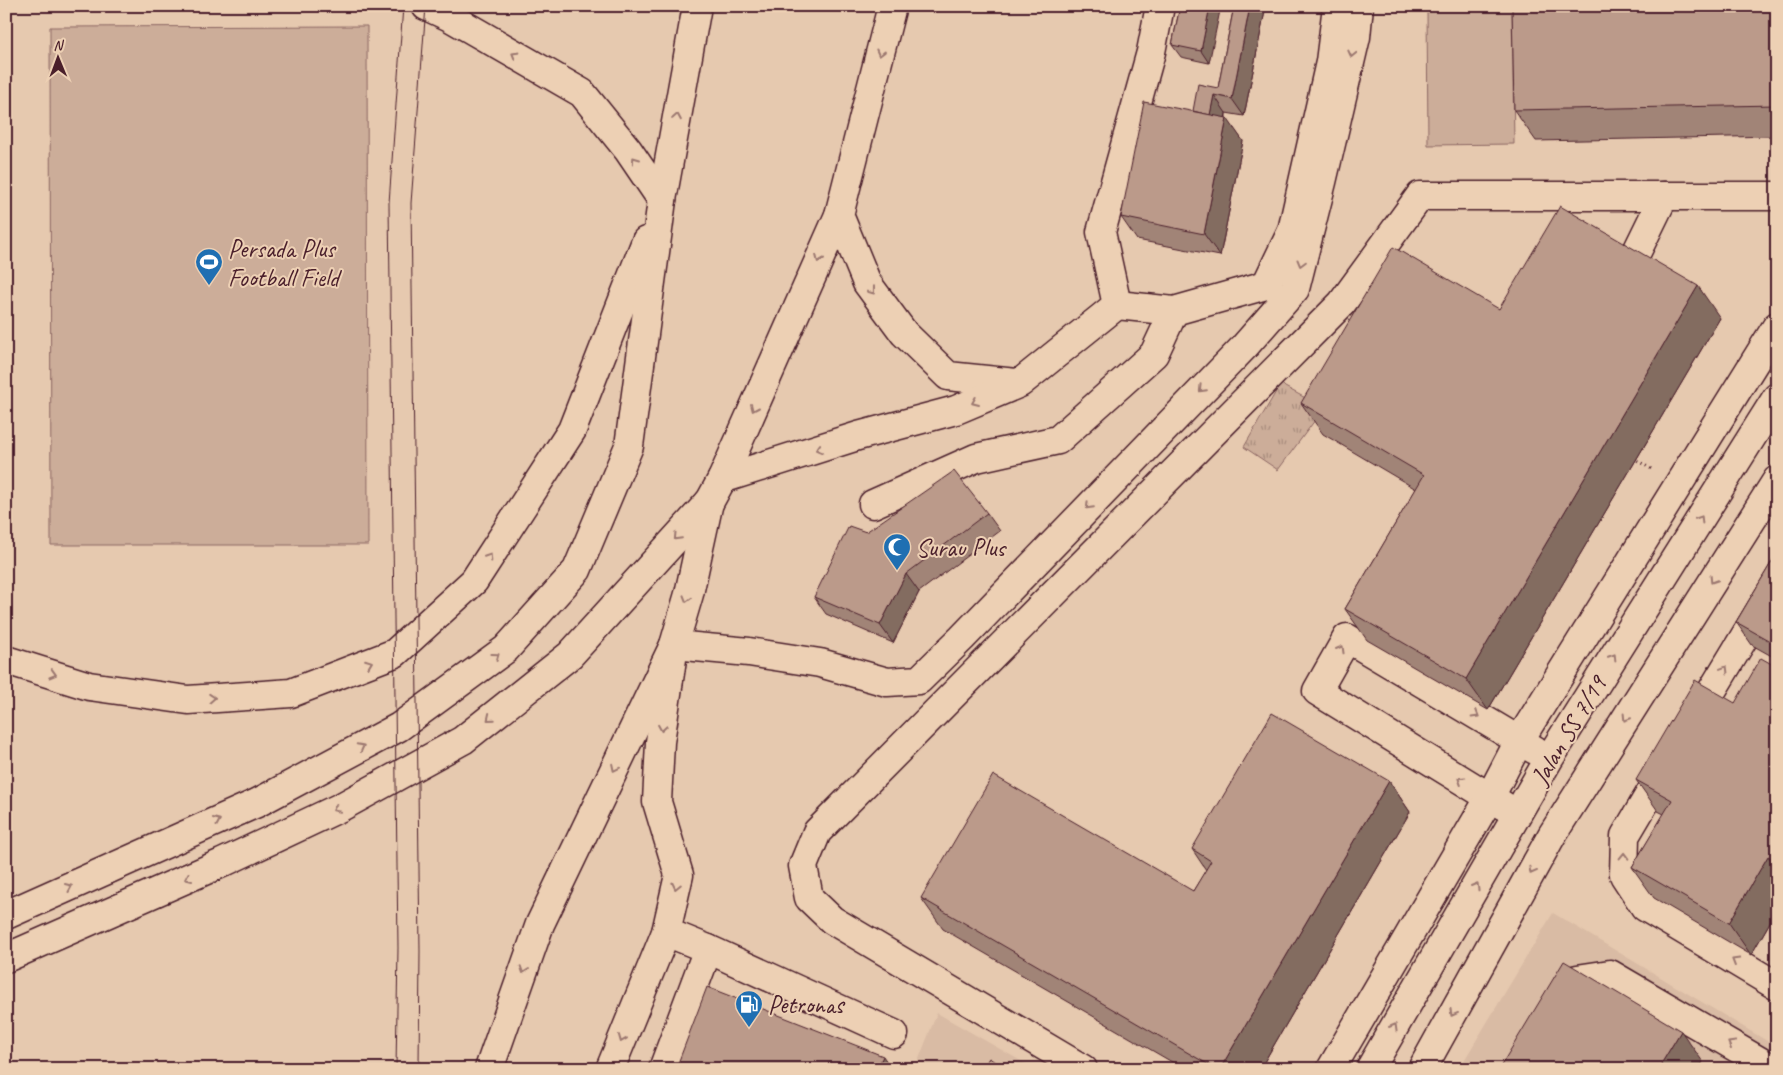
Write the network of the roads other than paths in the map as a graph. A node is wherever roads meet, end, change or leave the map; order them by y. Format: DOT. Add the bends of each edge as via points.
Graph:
graph roads {
  1 [pos="426,6"];
  2 [pos="697,6"];
  3 [pos="892,6"];
  4 [pos="1160,6"];
  5 [pos="1337,6"];
  6 [pos="1359,6"];
  7 [pos="1664,196"];
  8 [pos="1777,196"];
  9 [pos="662,200"];
  10 [pos="839,215"];
  11 [pos="1117,305"];
  12 [pos="1609,309"];
  13 [pos="1174,311"];
  14 [pos="1777,326"];
  15 [pos="1020,383"];
  16 [pos="1777,398"];
  17 [pos="1777,480"];
  18 [pos="716,490"];
  19 [pos="873,504"];
  20 [pos="1777,583"];
  21 [pos="674,645"];
  22 [pos="6,660"];
  23 [pos="1519,741"];
  24 [pos="1549,759"];
  25 [pos="1490,797"];
  26 [pos="1518,814"];
  27 [pos="1552,835"];
  28 [pos="15,911"];
  29 [pos="666,932"];
  30 [pos="708,950"];
  31 [pos="6,958"];
  32 [pos="1777,986"];
  33 [pos="1552,1020"];
  34 [pos="894,1034"];
  35 [pos="489,1069"];
  36 [pos="610,1069"];
  37 [pos="663,1069"];
  38 [pos="1083,1069"];
  39 [pos="1331,1069"];
  40 [pos="1370,1069"];
  41 [pos="1422,1069"];
  42 [pos="1773,1069"];
  9 -- 1 [label="main road, one-way" via="628,150 582,93"];
  9 -- 2 [label="main road, one-way"];
  3 -- 10 [label="main road, one-way"];
  4 -- 11 [label="main road" via="1101,232"];
  5 -- 13 [label="main road" via="1330,62 1292,232 1266,284"];
  6 -- 21 [label="main road, one-way" via="1356,36 1294,289 1244,347 919,680 887,682 820,663"];
  7 -- 8 [label="main road"];
  7 -- 12 [label="main road"];
  7 -- 38 [label="main road" via="1420,196 1350,309 817,832 803,866 809,898 832,920"];
  22 -- 9 [label="main road, one-way" via="90,686 188,700 292,693 394,653 474,581 572,430"];
  28 -- 9 [label="main road, one-way" via="257,802 399,727 506,649 526,628 577,570 629,446"];
  10 -- 15 [label="main road, one-way" via="867,283 904,333 948,376"];
  10 -- 18 [label="main road, one-way"];
  11 -- 13 [label="main road"];
  11 -- 15 [label="main road"];
  13 -- 19 [label="main road" via="1154,354 1058,440 976,458"];
  14 -- 23 [label="main road"];
  15 -- 18 [label="main road, one-way" via="956,410 858,436"];
  24 -- 16 [label="main road, Jalan SS 7/19, one-way"];
  17 -- 27 [label="main road, Jalan SS 7/19, one-way"];
  18 -- 21 [label="main road, one-way"];
  18 -- 31 [label="main road, one-way" via="570,655 463,740 341,807"];
  32 -- 20 [label="main road, one-way" via="1645,907 1624,875 1624,836"];
  21 -- 29 [label="main road, one-way" via="660,742 656,802 679,875"];
  21 -- 35 [label="main road, one-way" via="540,924"];
  23 -- 24 [label="main road"];
  23 -- 25 [label="main road"];
  25 -- 23 [label="main road, one-way" via="1317,691 1347,638"];
  24 -- 26 [label="main road, Jalan SS 7/19"];
  25 -- 26 [label="main road"];
  25 -- 39 [label="main road"];
  26 -- 27 [label="main road"];
  40 -- 26 [label="main road, Jalan SS 7/19, one-way"];
  27 -- 41 [label="main road, Jalan SS 7/19, one-way"];
  29 -- 30 [label="main road"];
  29 -- 36 [label="main road, one-way"];
  30 -- 34 [label="main road"];
  30 -- 37 [label="main road"];
  42 -- 33 [label="main road, one-way" via="1610,974 1577,979"];
}
